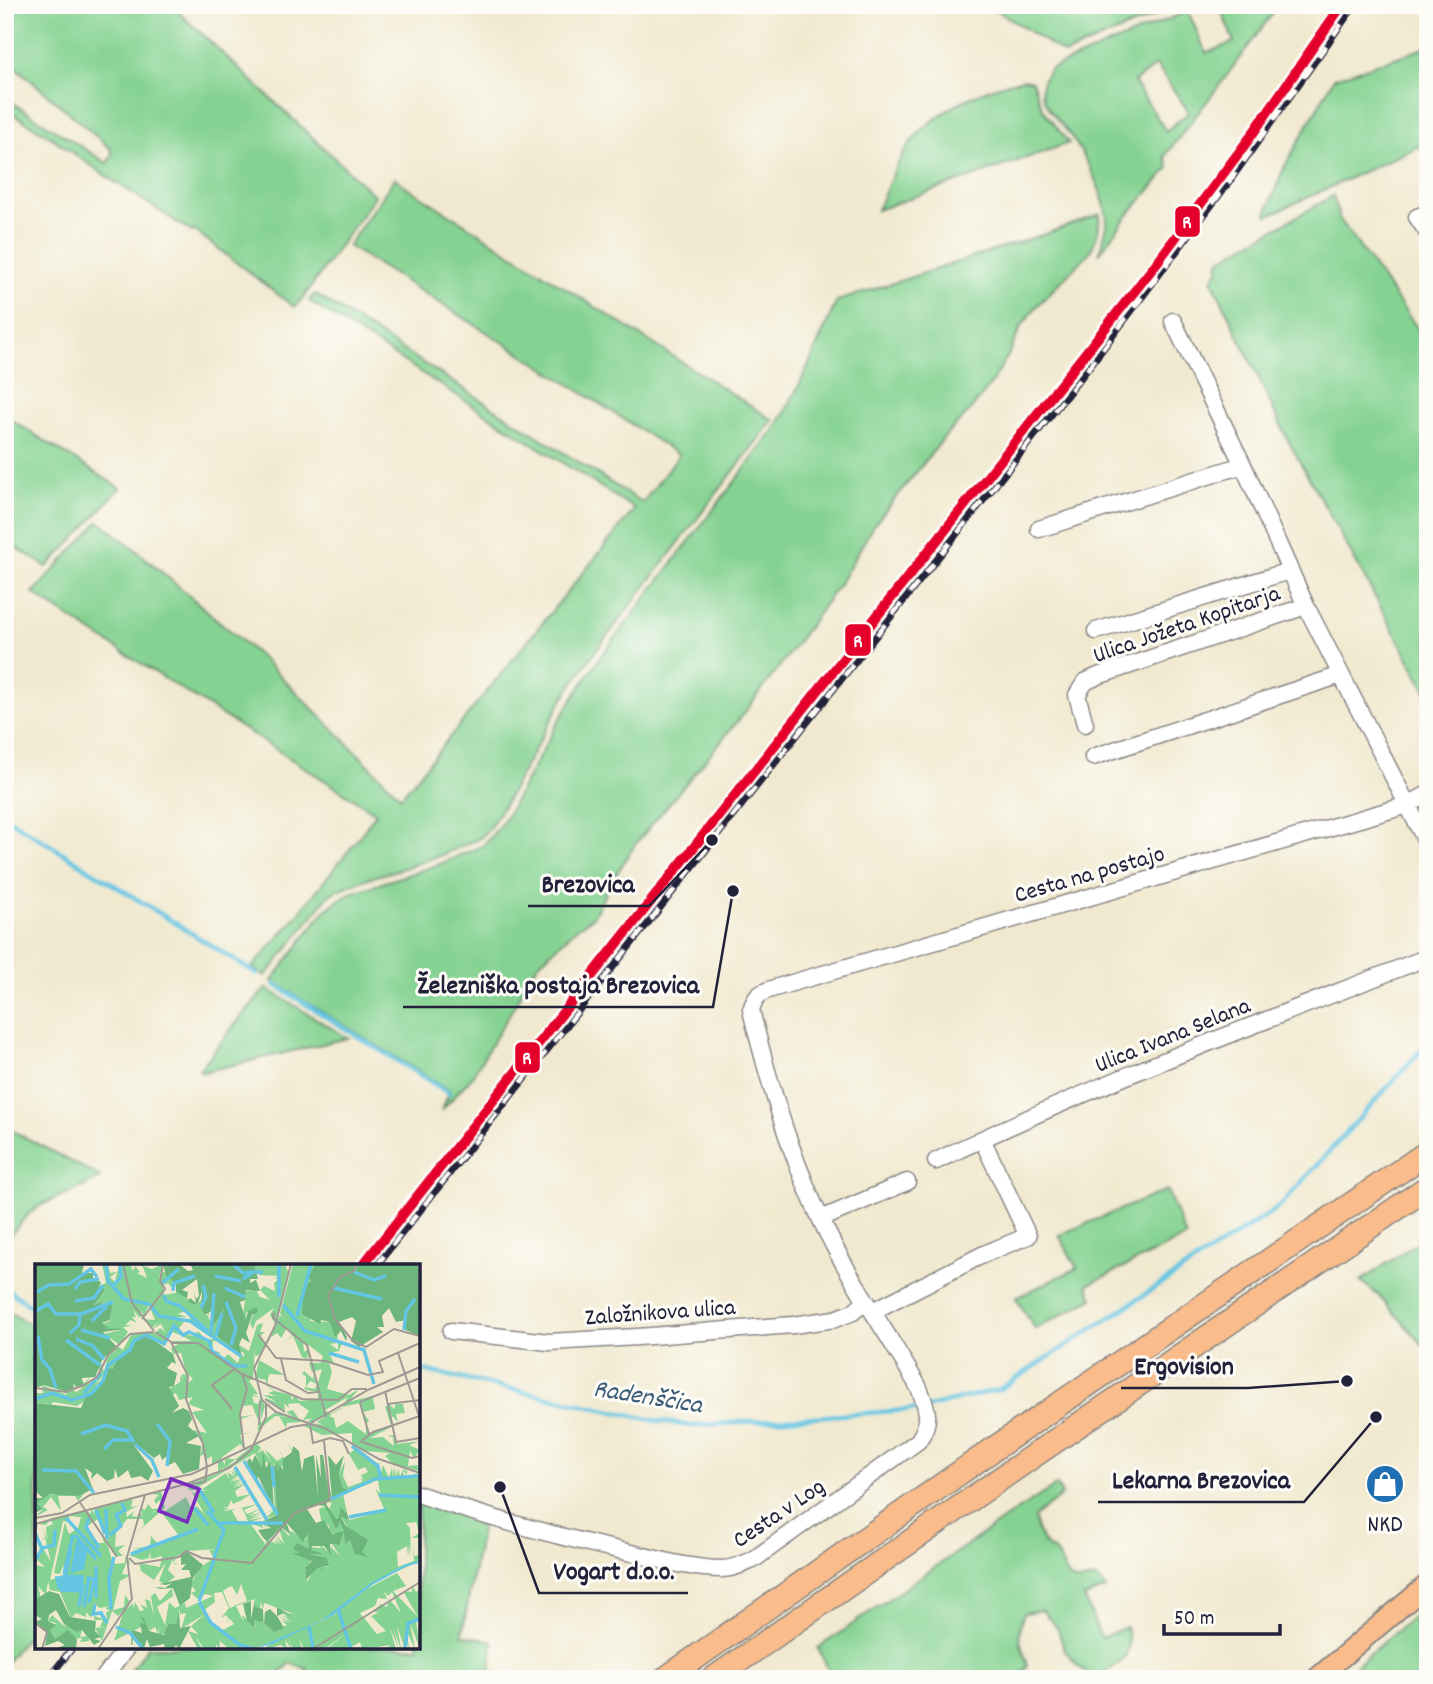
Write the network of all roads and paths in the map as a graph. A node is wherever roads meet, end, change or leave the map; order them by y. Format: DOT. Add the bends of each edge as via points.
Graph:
graph roads {
  1 [pos="1428,213"];
  2 [pos="1428,233"];
  3 [pos="1173,321"];
  4 [pos="1243,465"];
  5 [pos="1039,529"];
  6 [pos="1289,571"];
  7 [pos="1306,606"];
  8 [pos="1096,631"];
  9 [pos="1341,675"];
  10 [pos="1085,724"];
  11 [pos="1093,757"];
  12 [pos="1428,794"];
  13 [pos="1408,805"];
  14 [pos="1428,845"];
  15 [pos="1428,957"];
  16 [pos="982,1139"];
  17 [pos="1428,1152"];
  18 [pos="936,1161"];
  19 [pos="907,1182"];
  20 [pos="1428,1187"];
  21 [pos="821,1219"];
  22 [pos="870,1306"];
  23 [pos="451,1331"];
  24 [pos="420,1495"];
  25 [pos="1428,1584"];
  26 [pos="126,1649"];
  27 [pos="103,1679"];
  28 [pos="665,1679"];
  29 [pos="713,1679"];
  30 [pos="1316,1679"];
  1 -- 2 [label="street" via="1417,218"];
  3 -- 4 [label="street, Ulica Jožeta Kopitarja"];
  4 -- 5 [label="street"];
  4 -- 6 [label="street, Ulica Jožeta Kopitarja"];
  6 -- 7 [label="street, Ulica Jožeta Kopitarja"];
  6 -- 8 [label="street, Ulica Jožeta Kopitarja"];
  7 -- 9 [label="street, Ulica Jožeta Kopitarja"];
  7 -- 10 [label="street, Ulica Jožeta Kopitarja" via="1085,682 1077,695"];
  9 -- 11 [label="street"];
  9 -- 13 [label="street, Ulica Jožeta Kopitarja"];
  12 -- 13 [label="street, Cesta na postajo"];
  13 -- 14 [label="street"];
  13 -- 21 [label="street, Cesta na postajo" via="762,992 751,1010 768,1077"];
  15 -- 16 [label="street, Ulica Ivana Selana" via="1149,1066"];
  16 -- 18 [label="street, Ulica Ivana Selana"];
  16 -- 22 [label="street, Založnikova ulica" via="1028,1236"];
  17 -- 28 [label="highway"];
  19 -- 21 [label="street"];
  20 -- 29 [label="highway"];
  21 -- 22 [label="street"];
  22 -- 23 [label="street, Založnikova ulica" via="835,1320 639,1337 549,1342"];
  22 -- 24 [label="street, Cesta v Log" via="904,1360 926,1409 927,1425 918,1441 741,1566 724,1570 685,1565 576,1541"];
  25 -- 30 [label="main road"];
  26 -- 27 [label="street"];
}
